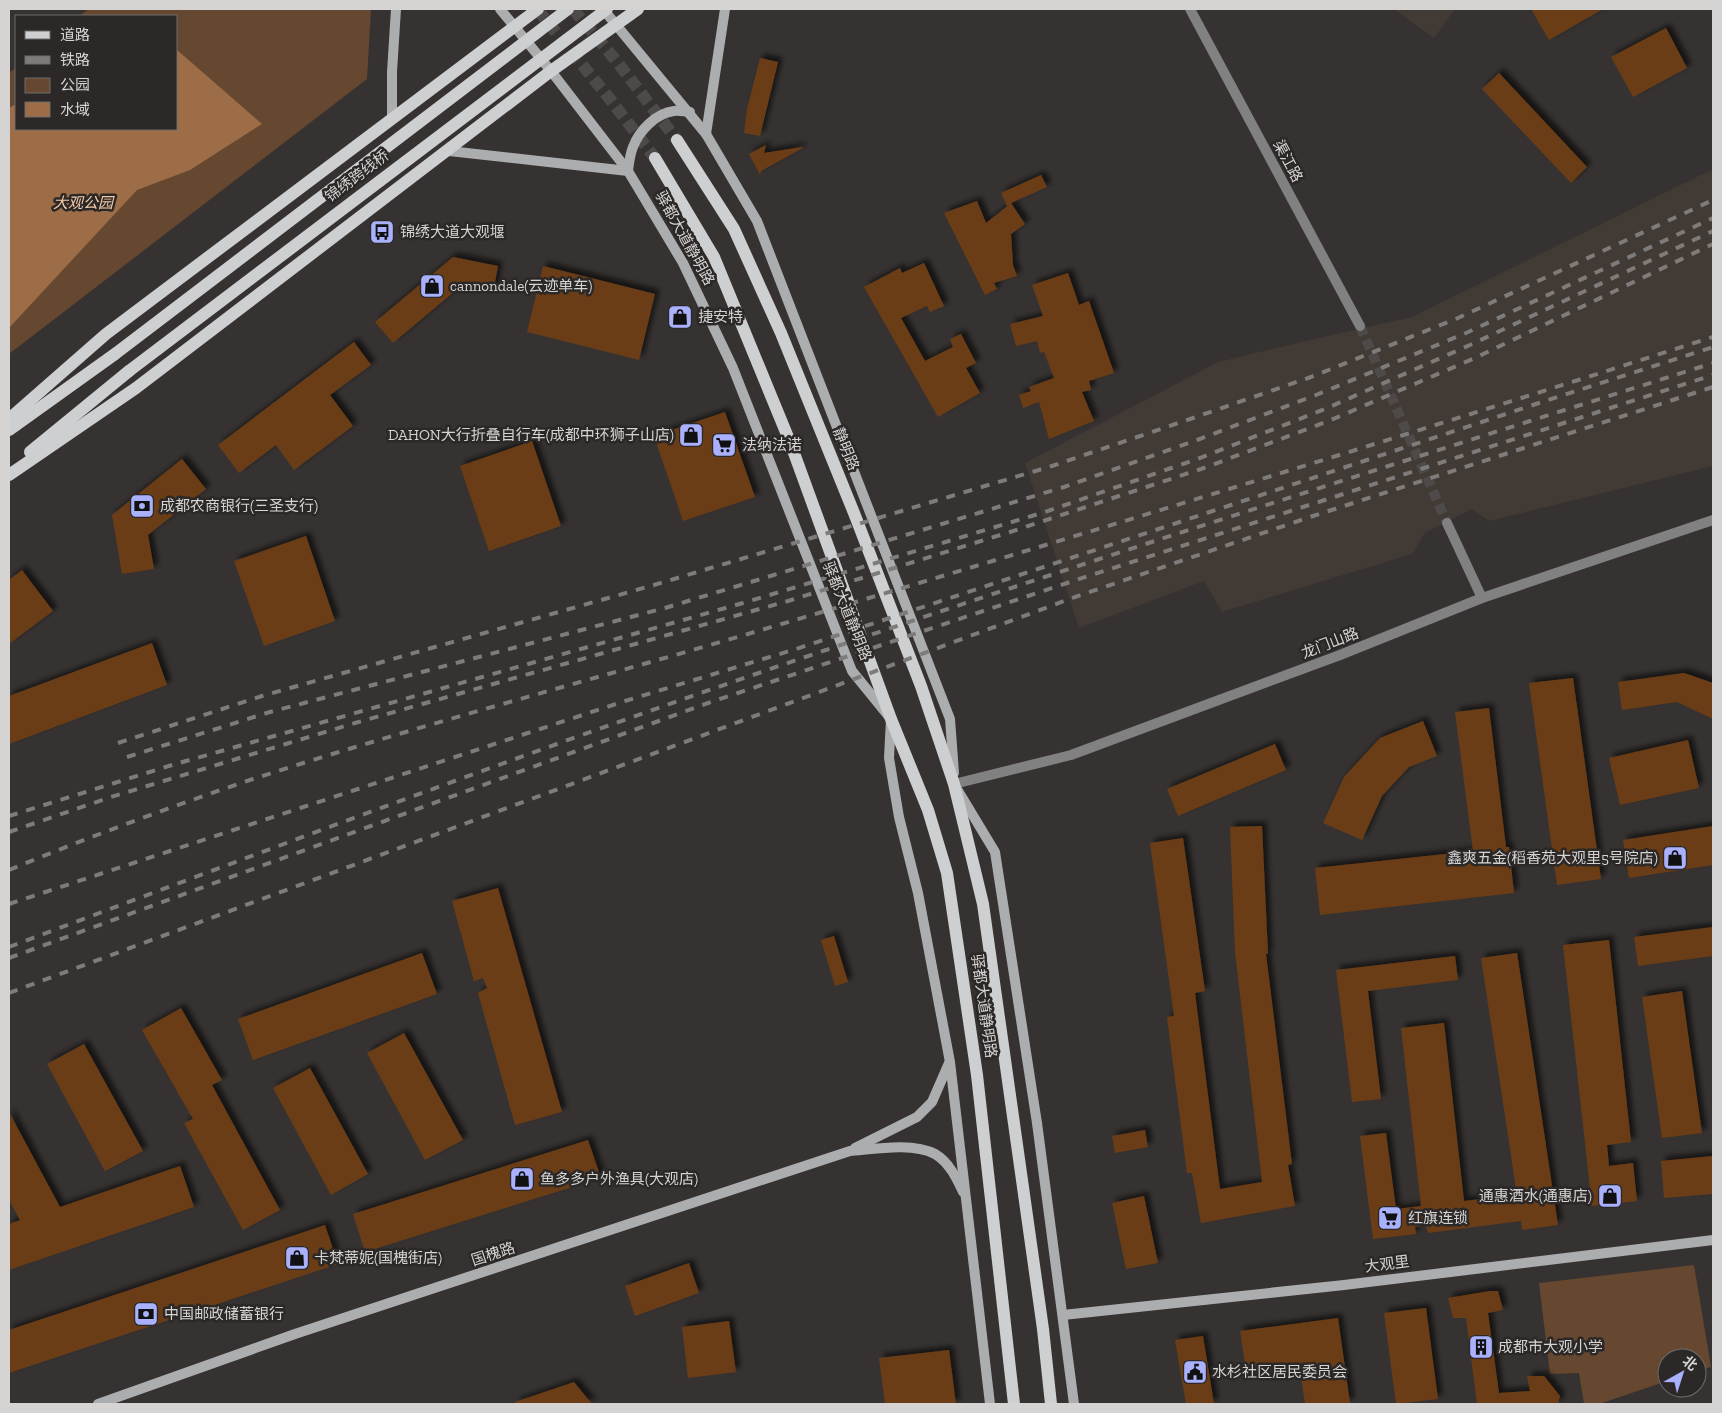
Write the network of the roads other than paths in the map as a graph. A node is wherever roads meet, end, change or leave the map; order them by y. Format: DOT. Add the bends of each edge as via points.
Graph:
graph roads {
  1 [pos="396,9"];
  2 [pos="500,9"];
  3 [pos="538,9"];
  4 [pos="568,9"];
  5 [pos="602,9"];
  6 [pos="606,9"];
  7 [pos="638,9"];
  8 [pos="725,9"];
  9 [pos="1190,9"];
  10 [pos="615,24"];
  11 [pos="515,26"];
  12 [pos="551,71"];
  13 [pos="690,112"];
  14 [pos="392,118"];
  15 [pos="706,134"];
  16 [pos="677,140"];
  17 [pos="449,151"];
  18 [pos="655,158"];
  19 [pos="628,171"];
  20 [pos="1360,326"];
  21 [pos="9,419"];
  22 [pos="9,430"];
  23 [pos="9,469"];
  24 [pos="9,475"];
  25 [pos="1713,520"];
  26 [pos="1447,523"];
  27 [pos="1482,598"];
  28 [pos="891,719"];
  29 [pos="954,784"];
  30 [pos="950,1062"];
  31 [pos="850,1151"];
  32 [pos="967,1199"];
  33 [pos="1713,1240"];
  34 [pos="1063,1315"];
  35 [pos="98,1404"];
  36 [pos="990,1404"];
  37 [pos="1014,1404"];
  38 [pos="1051,1404"];
  39 [pos="1074,1404"];
  1 -- 14 [label="street"];
  2 -- 11 [label="street, 驿都大道静明路"];
  3 -- 11 [label="main road"];
  4 -- 22 [label="main road, 锦绣跨线桥, bridge" via="115,354"];
  5 -- 10 [label="street, 驿都大道静明路"];
  6 -- 23 [label="main road, 锦绣跨线桥, bridge" via="129,371"];
  7 -- 10 [label="main road"];
  8 -- 15 [label="street"];
  9 -- 20 [label="street, 渠江路"];
  10 -- 12 [label="main road"];
  10 -- 13 [label="street, 驿都大道静明路"];
  11 -- 12 [label="street, 驿都大道静明路"];
  11 -- 14 [label="main road"];
  12 -- 17 [label="main road"];
  12 -- 19 [label="street, 驿都大道静明路"];
  13 -- 15 [label="street, 驿都大道静明路"];
  13 -- 19 [label="street" via="665,113 652,121 632,147"];
  14 -- 21 [label="main road" via="106,334"];
  15 -- 29 [label="street, 驿都大道静明路" via="757,221 928,660 950,719"];
  16 -- 29 [label="main road, 静明路" via="734,228 781,333 914,668"];
  17 -- 19 [label="street"];
  17 -- 24 [label="main road" via="136,388"];
  18 -- 28 [label="main road" via="714,257 790,442"];
  19 -- 28 [label="street, 驿都大道静明路" via="683,263 733,368 852,671"];
  25 -- 27 [label="street, 龙门山路"];
  26 -- 27 [label="street"];
  27 -- 29 [label="street, 龙门山路" via="1340,655 1071,755"];
  28 -- 30 [label="street" via="890,758 899,817 918,893"];
  28 -- 37 [label="main road, 驿都大道静明路" via="928,810 947,873 977,1075"];
  29 -- 34 [label="street" via="995,852"];
  29 -- 38 [label="main road, 驿都大道静明路" via="983,904"];
  30 -- 31 [label="street" via="932,1102 917,1117"];
  30 -- 32 [label="street"];
  31 -- 32 [label="street, 国槐路" via="901,1148 936,1155 954,1172"];
  31 -- 35 [label="street, 国槐路" via="295,1334"];
  32 -- 36 [label="street"];
  33 -- 34 [label="street, 大观里"];
  34 -- 39 [label="street"];
}
